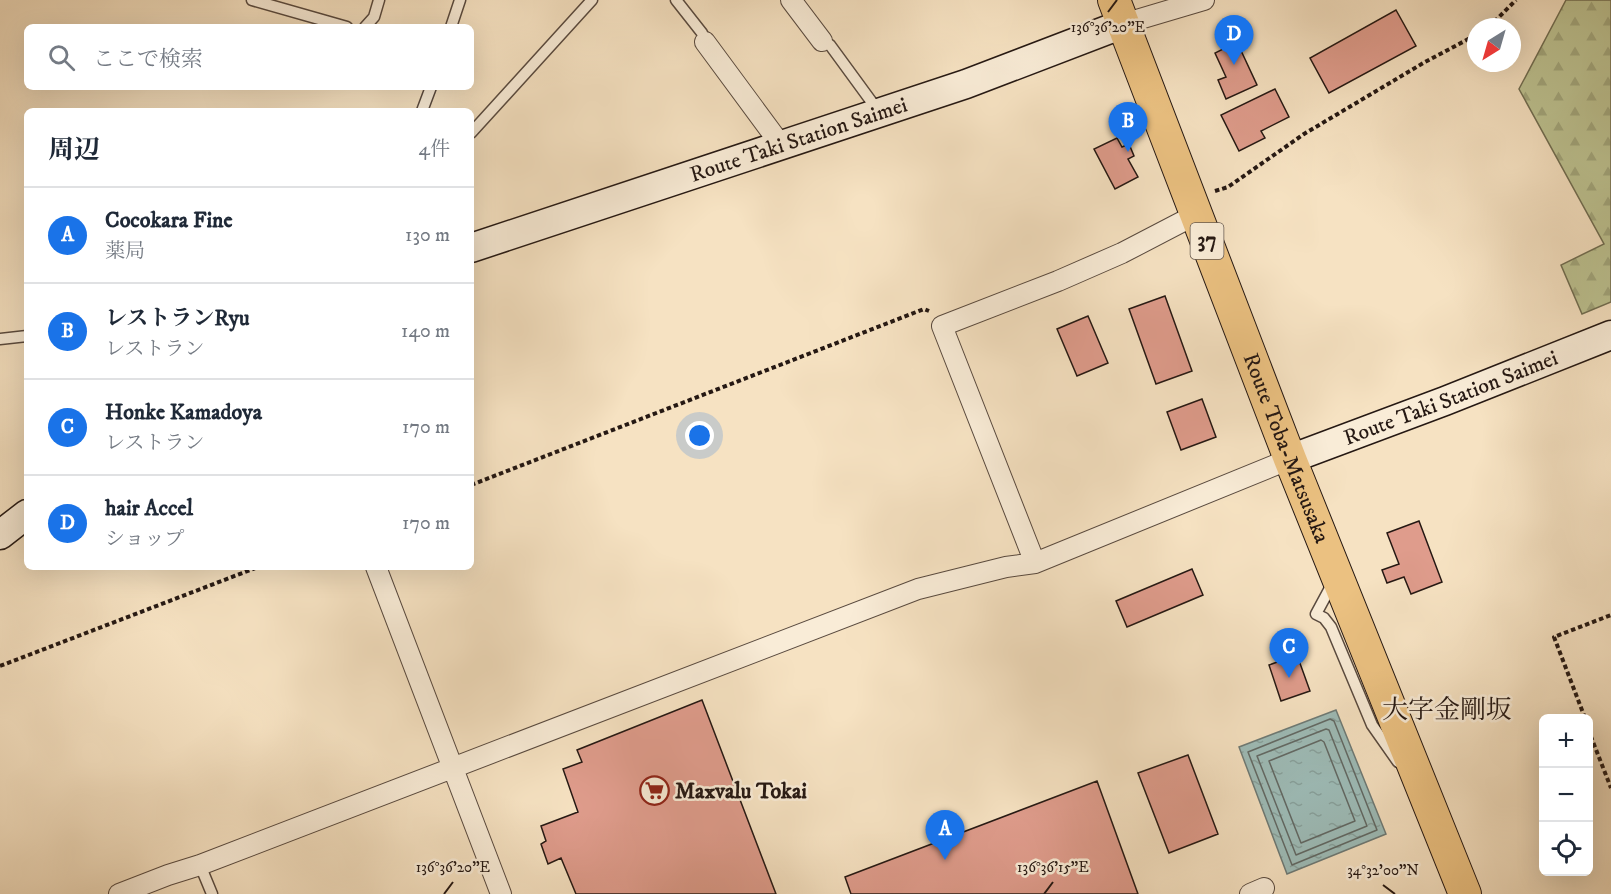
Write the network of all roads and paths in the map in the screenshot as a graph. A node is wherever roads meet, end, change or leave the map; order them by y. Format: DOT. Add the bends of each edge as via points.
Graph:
graph roads {
  1 [pos="252,0"];
  2 [pos="379,0"];
  3 [pos="460,0"];
  4 [pos="592,0"];
  5 [pos="676,0"];
  6 [pos="791,0"];
  7 [pos="1204,0"];
  8 [pos="1516,0"];
  9 [pos="1119,12"];
  10 [pos="1498,18"];
  11 [pos="336,24"];
  12 [pos="367,24"];
  13 [pos="453,24"];
  14 [pos="1467,40"];
  15 [pos="822,41"];
  16 [pos="705,42"];
  17 [pos="430,90"];
  18 [pos="423,108"];
  19 [pos="879,112"];
  20 [pos="474,130"];
  21 [pos="781,145"];
  22 [pos="1194,206"];
  23 [pos="474,247"];
  24 [pos="958,320"];
  25 [pos="1611,335"];
  26 [pos="24,336"];
  27 [pos="0,339"];
  28 [pos="1290,459"];
  29 [pos="474,484"];
  30 [pos="24,516"];
  31 [pos="0,535"];
  32 [pos="1035,563"];
  33 [pos="250,570"];
  34 [pos="377,570"];
  35 [pos="1611,615"];
  36 [pos="0,666"];
  37 [pos="1583,714"];
  38 [pos="1593,742"];
  39 [pos="453,767"];
  40 [pos="1611,788"];
  41 [pos="200,865"];
  42 [pos="119,894"];
  43 [pos="212,894"];
  44 [pos="501,894"];
  45 [pos="1250,894"];
  46 [pos="1259,894"];
  47 [pos="1465,894"];
  1 -- 11 [label="lane"];
  2 -- 12 [label="lane" via="374,17"];
  3 -- 13 [label="lane"];
  4 -- 20 [label="lane"];
  5 -- 16 [label="lane"];
  6 -- 15 [label="street"];
  7 -- 9 [label="street"];
  8 -- 10 [label="path"];
  9 -- 19 [label="main road, Route Taki Station Saimei" via="966,84"];
  9 -- 22 [label="main road, Route Toba-Matsusaka / 37"];
  14 -- 22 [label="path" via="1304,134"];
  15 -- 19 [label="lane" via="830,45"];
  16 -- 21 [label="street"];
  17 -- 18 [label="lane"];
  19 -- 21 [label="main road, Route Taki Station Saimei"];
  21 -- 23 [label="main road, Route Taki Station Saimei"];
  22 -- 24 [label="street" via="1122,254"];
  22 -- 28 [label="main road, Route Toba-Matsusaka / 37"];
  24 -- 29 [label="path" via="924,309"];
  24 -- 32 [label="street" via="942,326"];
  25 -- 28 [label="main road, Route Taki Station Saimei"];
  26 -- 27 [label="lane"];
  28 -- 32 [label="street"];
  28 -- 47 [label="main road, Route Toba-Matsusaka / 37"];
  30 -- 31 [label="main road"];
  32 -- 39 [label="street" via="918,589"];
  33 -- 36 [label="path"];
  34 -- 39 [label="street"];
  35 -- 37 [label="path" via="1554,637"];
  38 -- 40 [label="path"];
  39 -- 41 [label="street"];
  39 -- 44 [label="street"];
  41 -- 42 [label="street"];
  41 -- 43 [label="lane"];
  45 -- 46 [label="street" via="1264,888"];
}
